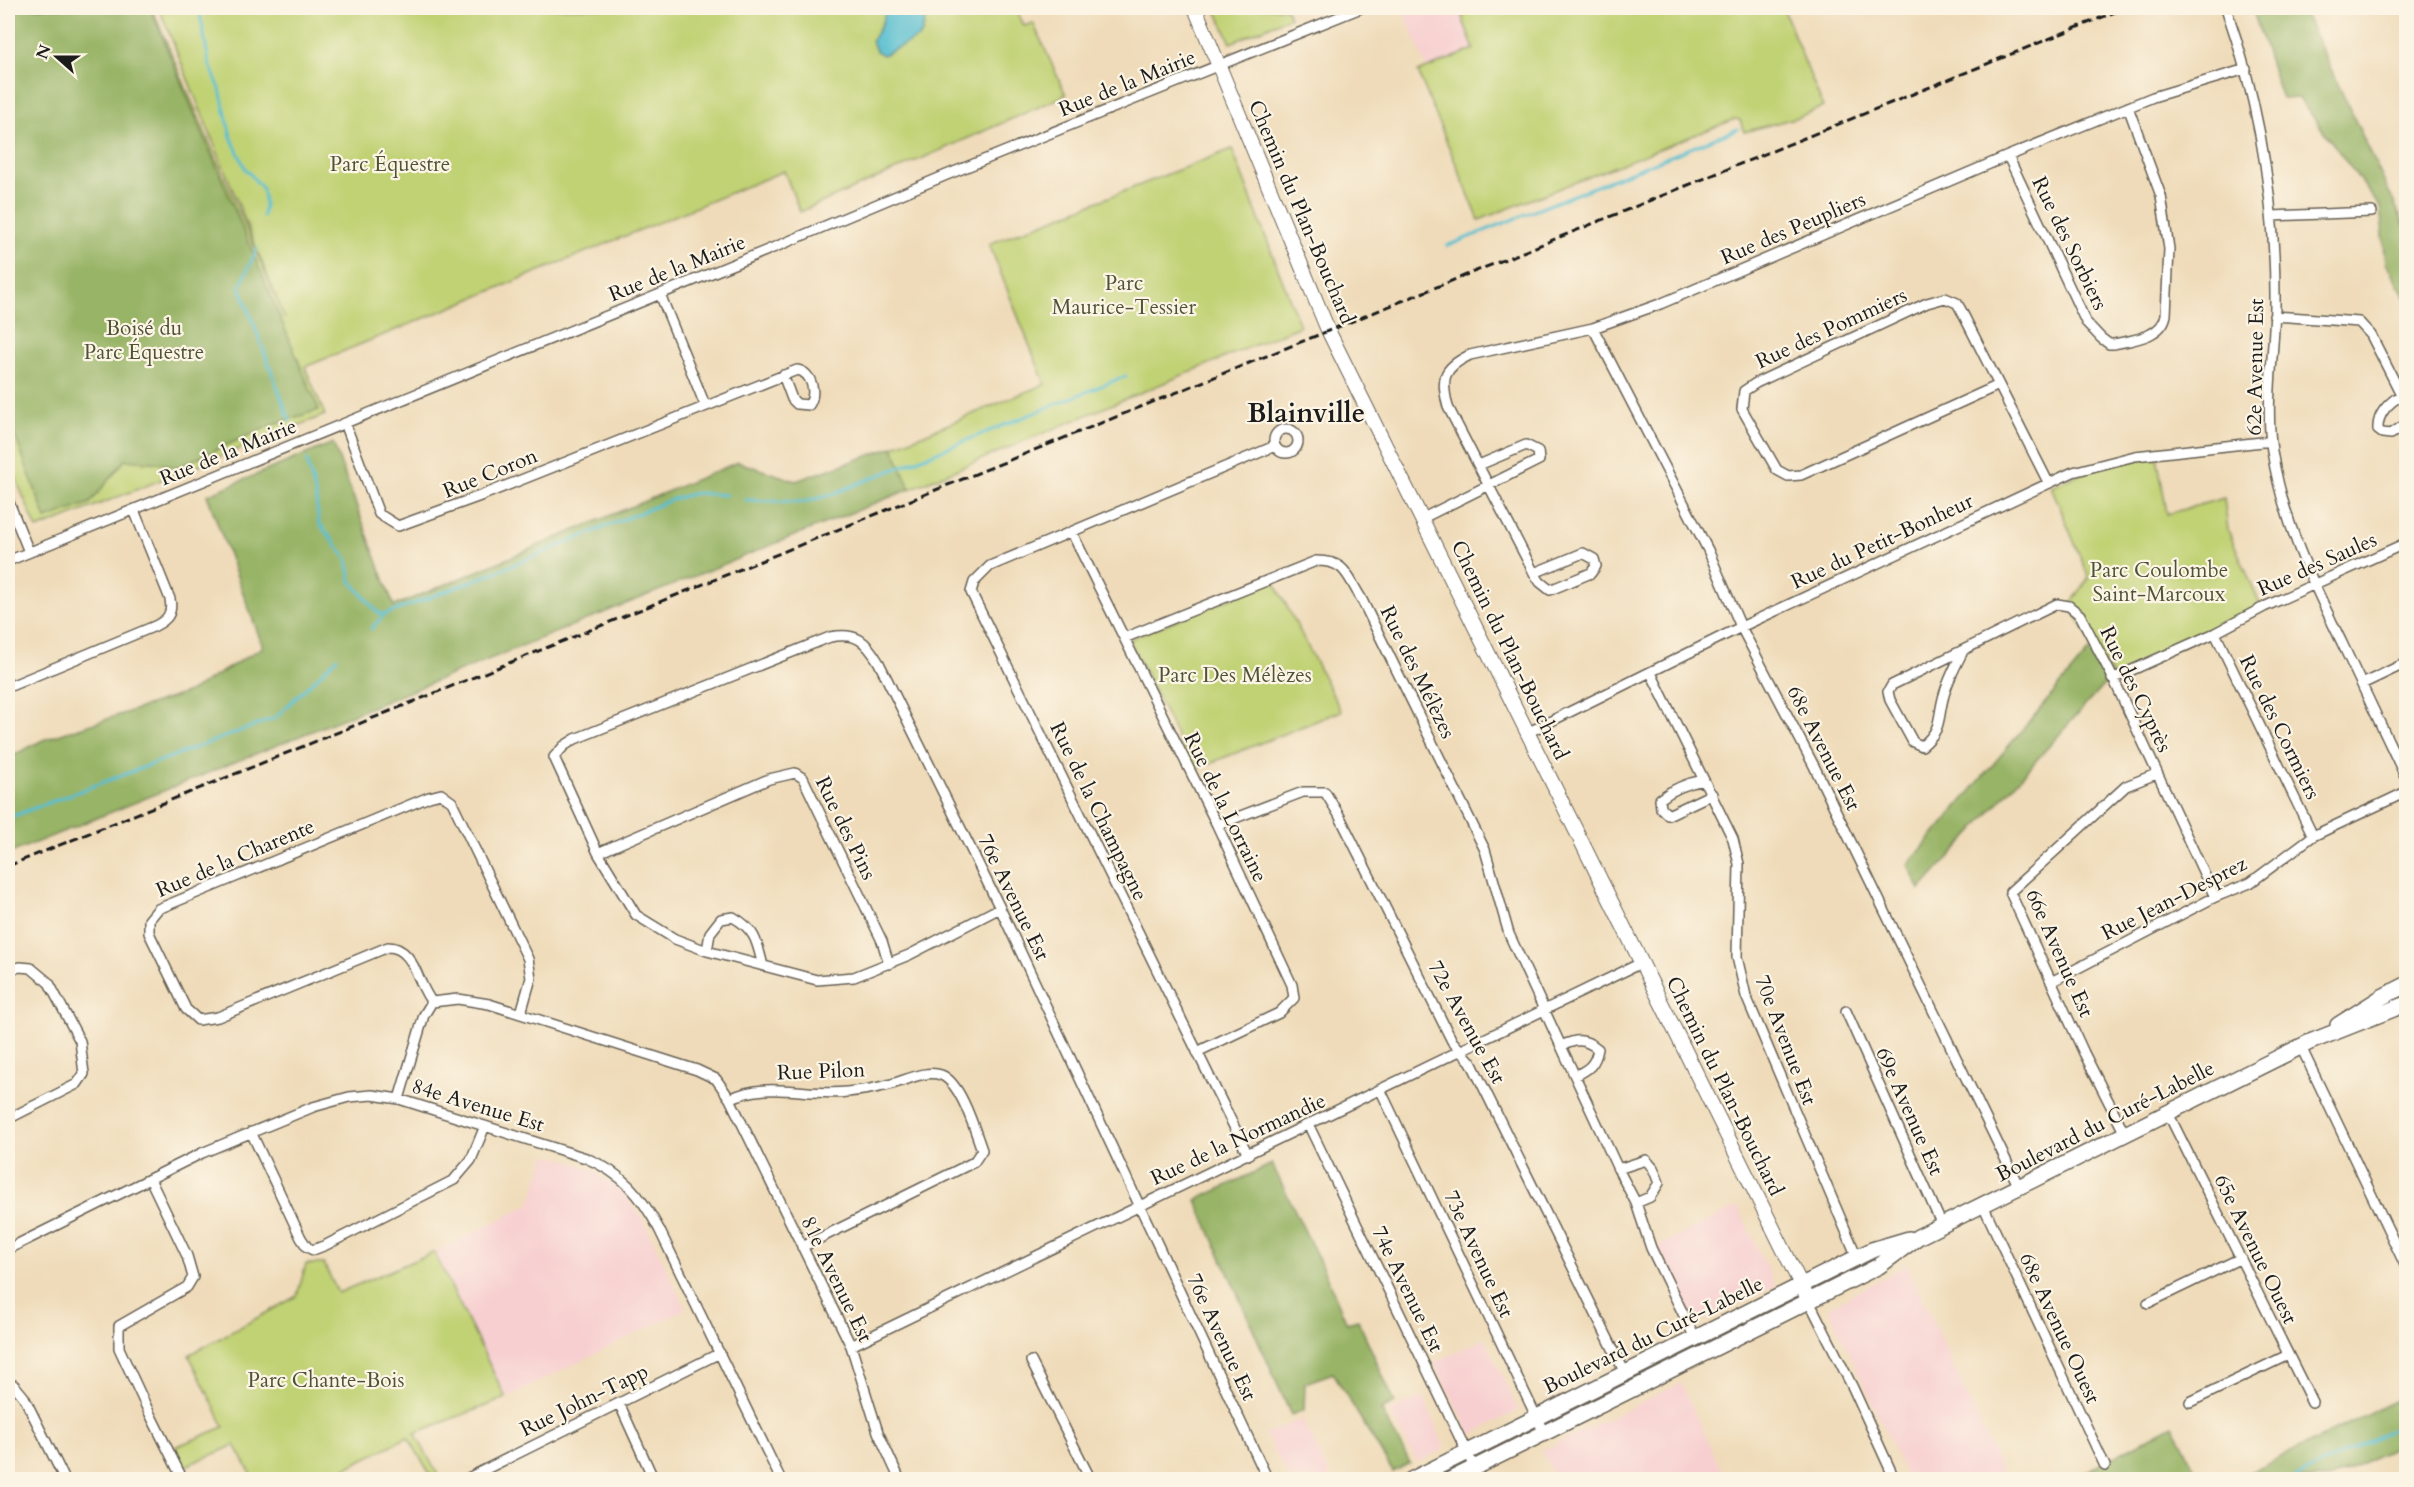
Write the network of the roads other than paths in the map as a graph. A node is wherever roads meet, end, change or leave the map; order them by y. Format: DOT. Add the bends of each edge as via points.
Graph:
graph roads {
  1 [pos="1194,8"];
  2 [pos="1361,8"];
  3 [pos="1859,8"];
  4 [pos="1866,8"];
  5 [pos="2226,8"];
  6 [pos="2406,8"];
  7 [pos="2406,15"];
  8 [pos="1218,66"];
  9 [pos="2246,69"];
  10 [pos="2128,107"];
  11 [pos="2008,156"];
  12 [pos="2372,212"];
  13 [pos="2272,216"];
  14 [pos="660,294"];
  15 [pos="2274,316"];
  16 [pos="1593,328"];
  17 [pos="783,375"];
  18 [pos="1999,385"];
  19 [pos="2404,399"];
  20 [pos="705,405"];
  21 [pos="345,423"];
  22 [pos="2406,424"];
  23 [pos="2271,441"];
  24 [pos="1275,446"];
  25 [pos="1479,465"];
  26 [pos="2048,482"];
  27 [pos="1488,484"];
  28 [pos="8,500"];
  29 [pos="134,510"];
  30 [pos="1421,519"];
  31 [pos="1072,533"];
  32 [pos="2406,543"];
  33 [pos="29,552"];
  34 [pos="8,561"];
  35 [pos="1534,573"];
  36 [pos="2314,586"];
  37 [pos="1741,627"];
  38 [pos="2215,633"];
  39 [pos="1124,638"];
  40 [pos="1963,651"];
  41 [pos="2406,663"];
  42 [pos="1651,673"];
  43 [pos="2112,679"];
  44 [pos="2362,684"];
  45 [pos="8,687"];
  46 [pos="1527,733"];
  47 [pos="2156,774"];
  48 [pos="2406,778"];
  49 [pos="1704,780"];
  50 [pos="2406,792"];
  51 [pos="1712,794"];
  52 [pos="1216,825"];
  53 [pos="2313,836"];
  54 [pos="598,853"];
  55 [pos="2215,897"];
  56 [pos="1000,908"];
  57 [pos="706,951"];
  58 [pos="1641,963"];
  59 [pos="889,964"];
  60 [pos="763,966"];
  61 [pos="8,970"];
  62 [pos="2051,982"];
  63 [pos="2406,985"];
  64 [pos="432,1002"];
  65 [pos="2406,1007"];
  66 [pos="1544,1010"];
  67 [pos="1846,1011"];
  68 [pos="521,1013"];
  69 [pos="2305,1045"];
  70 [pos="1561,1046"];
  71 [pos="1461,1051"];
  72 [pos="1197,1052"];
  73 [pos="1575,1076"];
  74 [pos="1382,1091"];
  75 [pos="399,1099"];
  76 [pos="730,1099"];
  77 [pos="2168,1113"];
  78 [pos="8,1119"];
  79 [pos="485,1125"];
  80 [pos="1309,1126"];
  81 [pos="251,1132"];
  82 [pos="2125,1134"];
  83 [pos="1248,1155"];
  84 [pos="1617,1169"];
  85 [pos="150,1179"];
  86 [pos="2019,1187"];
  87 [pos="1636,1203"];
  88 [pos="1140,1205"];
  89 [pos="1983,1205"];
  90 [pos="1942,1225"];
  91 [pos="1918,1237"];
  92 [pos="802,1247"];
  93 [pos="8,1249"];
  94 [pos="1857,1257"];
  95 [pos="2241,1258"];
  96 [pos="2406,1267"];
  97 [pos="1801,1285"];
  98 [pos="1809,1301"];
  99 [pos="2148,1303"];
  100 [pos="1695,1338"];
  101 [pos="851,1346"];
  102 [pos="720,1353"];
  103 [pos="2288,1355"];
  104 [pos="1031,1361"];
  105 [pos="1625,1373"];
  106 [pos="8,1385"];
  107 [pos="2190,1402"];
  108 [pos="2312,1402"];
  109 [pos="619,1403"];
  110 [pos="1536,1417"];
  111 [pos="1544,1432"];
  112 [pos="1467,1451"];
  113 [pos="2105,1466"];
  114 [pos="1474,1467"];
  115 [pos="65,1479"];
  116 [pos="183,1479"];
  117 [pos="464,1479"];
  118 [pos="654,1479"];
  119 [pos="782,1479"];
  120 [pos="900,1479"];
  121 [pos="1091,1479"];
  122 [pos="1268,1479"];
  123 [pos="1411,1479"];
  124 [pos="1450,1479"];
  125 [pos="1895,1479"];
  1 -- 8 [label="street, Chemin du Plan-Bouchard"];
  2 -- 8 [label="street, Rue de la Mairie"];
  3 -- 4 [label="street"];
  5 -- 9 [label="street, 62e Avenue Est"];
  6 -- 7 [label="street"];
  8 -- 14 [label="street, Rue de la Mairie"];
  8 -- 30 [label="street, Chemin du Plan-Bouchard" via="1316,304"];
  9 -- 10 [label="street, Rue des Peupliers"];
  9 -- 13 [label="street, 62e Avenue Est" via="2261,132"];
  10 -- 11 [label="street, Rue des Peupliers"];
  10 -- 11 [label="street, Rue des Sorbiers" via="2161,196 2169,249 2166,315 2157,332 2109,344 2086,322"];
  11 -- 16 [label="street, Rue des Peupliers" via="1660,304"];
  12 -- 13 [label="street"];
  13 -- 15 [label="street, 62e Avenue Est"];
  14 -- 20 [label="street"];
  14 -- 21 [label="street, Rue de la Mairie"];
  15 -- 19 [label="street" via="2359,322 2371,335"];
  15 -- 23 [label="street, 62e Avenue Est"];
  16 -- 25 [label="street, Rue des Peupliers" via="1470,355 1446,373 1442,385 1448,407"];
  16 -- 37 [label="street, 68e Avenue Est" via="1708,550"];
  17 -- 20 [label="street, Rue Coron"];
  18 -- 18 [label="street, Rue des Pommiers" via="1802,475 1788,476 1777,470 1742,409 1744,391 1756,383 1945,298 1957,303"];
  18 -- 26 [label="street, Rue des Pommiers"];
  19 -- 22 [label="street" via="2390,403 2377,422 2378,430 2391,434"];
  20 -- 21 [label="street, Rue Coron" via="398,526 379,514"];
  21 -- 29 [label="street, Rue de la Mairie"];
  23 -- 26 [label="street, Rue du Petit-Bonheur" via="2135,456"];
  23 -- 36 [label="street, 62e Avenue Est" via="2288,524"];
  24 -- 31 [label="street"];
  25 -- 27 [label="street, Rue des Peupliers"];
  25 -- 27 [label="street" via="1526,445 1538,452 1539,460"];
  26 -- 37 [label="street, Rue du Petit-Bonheur"];
  27 -- 30 [label="street"];
  27 -- 35 [label="street, Rue des Peupliers"];
  28 -- 33 [label="street"];
  29 -- 33 [label="street, Rue de la Mairie"];
  29 -- 45 [label="street" via="170,599 168,618"];
  30 -- 46 [label="street, Chemin du Plan-Bouchard"];
  31 -- 39 [label="street, Rue de la Lorraine"];
  31 -- 72 [label="street, Rue de la Champagne" via="990,566 974,582 971,592"];
  32 -- 36 [label="street, Rue des Saules"];
  33 -- 34 [label="street, Rue de la Mairie"];
  35 -- 35 [label="street, Rue des Peupliers" via="1550,590 1591,573 1596,566 1594,559 1583,553"];
  36 -- 38 [label="street, Rue des Saules"];
  36 -- 44 [label="street, 62e Avenue Est"];
  37 -- 42 [label="street, Rue du Petit-Bonheur"];
  37 -- 86 [label="street, 68e Avenue Est" via="1814,766"];
  38 -- 43 [label="street, Rue des Saules"];
  38 -- 53 [label="street, Rue des Cormiers"];
  39 -- 52 [label="street, Rue de la Lorraine"];
  39 -- 66 [label="street, Rue des Mélèzes" via="1316,561 1333,561 1344,570 1485,850 1509,934"];
  40 -- 40 [label="street, Rue des Cyprès" via="1947,686 1934,736 1922,746 1913,742 1888,692 1892,686"];
  40 -- 43 [label="street, Rue des Cyprès" via="2057,604 2069,606 2080,615"];
  41 -- 44 [label="street"];
  42 -- 46 [label="street, Rue du Petit-Bonheur"];
  42 -- 49 [label="street, 70e Avenue Est"];
  43 -- 47 [label="street, Rue des Cyprès"];
  44 -- 48 [label="street, 62e Avenue Est"];
  46 -- 58 [label="street, Chemin du Plan-Bouchard"];
  47 -- 55 [label="street, Rue des Cyprès"];
  47 -- 62 [label="street, 66e Avenue Est" via="2126,786 2010,892"];
  49 -- 51 [label="street, 70e Avenue Est"];
  49 -- 51 [label="street" via="1685,783 1667,793 1660,798 1661,808 1668,814"];
  50 -- 53 [label="street, Rue Jean-Desprez"];
  51 -- 94 [label="street, 70e Avenue Est" via="1733,839 1739,864 1737,957 1746,996"];
  52 -- 71 [label="street, 72e Avenue Est" via="1304,792 1325,792 1452,1041"];
  52 -- 72 [label="street, Rue de la Lorraine" via="1292,985 1294,998 1280,1013"];
  53 -- 55 [label="street, Rue Jean-Desprez" via="2250,883"];
  54 -- 56 [label="street, 76e Avenue Est" via="554,757 564,746 830,636 844,634 868,644 879,663"];
  54 -- 57 [label="street" via="636,915 675,939"];
  54 -- 59 [label="street, Rue des Pins" via="769,779 795,773 803,778 823,818 882,941"];
  55 -- 62 [label="street, Rue Jean-Desprez"];
  56 -- 59 [label="street"];
  56 -- 88 [label="street, 76e Avenue Est"];
  57 -- 60 [label="street"];
  57 -- 60 [label="street" via="710,933 721,919 733,917 747,925 755,938"];
  58 -- 66 [label="street, Rue de la Normandie"];
  58 -- 97 [label="street, Chemin du Plan-Bouchard"];
  59 -- 60 [label="street" via="854,977 818,980"];
  61 -- 78 [label="street" via="31,968 49,983 80,1041 84,1074 77,1084"];
  62 -- 82 [label="street, 66e Avenue Est"];
  63 -- 69 [label="main road, Boulevard du Curé-Labelle"];
  64 -- 68 [label="street" via="470,1000"];
  64 -- 68 [label="street, Rue de la Charente" via="406,954 388,947 218,1017 198,1020 186,1010 147,924 158,909 441,794 454,807 528,958 531,978"];
  64 -- 75 [label="street" via="425,1011"];
  65 -- 69 [label="main road, Boulevard du Curé-Labelle"];
  66 -- 70 [label="street, Rue des Mélèzes"];
  66 -- 71 [label="street, Rue de la Normandie"];
  67 -- 90 [label="street, 69e Avenue Est"];
  68 -- 76 [label="street" via="697,1070 716,1079"];
  69 -- 77 [label="main road, Boulevard du Curé-Labelle"];
  69 -- 96 [label="street"];
  70 -- 73 [label="street, Rue des Mélèzes"];
  70 -- 73 [label="street" via="1577,1039 1598,1048 1590,1069"];
  71 -- 74 [label="street, Rue de la Normandie"];
  71 -- 105 [label="street, 72e Avenue Est" via="1471,1062"];
  72 -- 83 [label="street, Rue de la Champagne"];
  73 -- 84 [label="street, Rue des Mélèzes"];
  74 -- 80 [label="street, Rue de la Normandie"];
  74 -- 110 [label="street, 73e Avenue Est"];
  75 -- 79 [label="street, 84e Avenue Est"];
  75 -- 81 [label="street, 84e Avenue Est" via="364,1095 333,1100"];
  76 -- 92 [label="street, 81e Avenue Est"];
  76 -- 92 [label="street, Rue Pilon" via="751,1091 845,1093 930,1073 952,1082 968,1113 982,1150 974,1162"];
  77 -- 82 [label="main road, Boulevard du Curé-Labelle"];
  77 -- 95 [label="street, 65e Avenue Ouest"];
  79 -- 81 [label="street" via="471,1160 454,1180 313,1250 304,1244"];
  79 -- 102 [label="street, 84e Avenue Est" via="588,1159 631,1185 649,1209"];
  80 -- 83 [label="street, Rue de la Normandie"];
  80 -- 112 [label="street, 74e Avenue Est"];
  81 -- 85 [label="street, 84e Avenue Est"];
  82 -- 86 [label="main road, Boulevard du Curé-Labelle"];
  83 -- 88 [label="street, Rue de la Normandie"];
  84 -- 87 [label="street, Rue des Mélèzes"];
  84 -- 87 [label="street" via="1646,1160 1653,1168 1659,1183 1650,1197"];
  85 -- 93 [label="street, 84e Avenue Est"];
  85 -- 116 [label="street" via="193,1277 187,1287 119,1326 119,1348"];
  86 -- 89 [label="main road, Boulevard du Curé-Labelle"];
  87 -- 100 [label="street, Rue des Mélèzes" via="1651,1248"];
  88 -- 101 [label="street, Rue de la Normandie"];
  88 -- 122 [label="street, 76e Avenue Est"];
  89 -- 90 [label="main road, Boulevard du Curé-Labelle"];
  89 -- 113 [label="street, 68e Avenue Ouest"];
  90 -- 91 [label="main road, Boulevard du Curé-Labelle"];
  91 -- 94 [label="main road, Boulevard du Curé-Labelle"];
  91 -- 98 [label="main road, Boulevard du Curé-Labelle" via="1880,1266"];
  92 -- 101 [label="street, 81e Avenue Est"];
  94 -- 97 [label="main road, Boulevard du Curé-Labelle"];
  95 -- 99 [label="street"];
  95 -- 103 [label="street, 65e Avenue Ouest"];
  97 -- 98 [label="street, Chemin du Plan-Bouchard"];
  97 -- 100 [label="main road, Boulevard du Curé-Labelle"];
  98 -- 111 [label="main road, Boulevard du Curé-Labelle"];
  98 -- 125 [label="street"];
  100 -- 105 [label="main road, Boulevard du Curé-Labelle"];
  101 -- 120 [label="street, 81e Avenue Est" via="878,1432"];
  102 -- 109 [label="street, Rue John-Tapp"];
  102 -- 119 [label="street, 84e Avenue Est"];
  103 -- 107 [label="street"];
  103 -- 108 [label="street, 65e Avenue Ouest"];
  104 -- 121 [label="street"];
  105 -- 110 [label="main road, Boulevard du Curé-Labelle"];
  106 -- 115 [label="street" via="14,1385 24,1397"];
  109 -- 117 [label="street, Rue John-Tapp"];
  109 -- 118 [label="street"];
  110 -- 111 [label="street, 73e Avenue Est"];
  110 -- 112 [label="main road, Boulevard du Curé-Labelle"];
  111 -- 114 [label="main road, Boulevard du Curé-Labelle"];
  112 -- 114 [label="street, 74e Avenue Est"];
  112 -- 123 [label="main road, Boulevard du Curé-Labelle"];
  114 -- 124 [label="main road, Boulevard du Curé-Labelle"];
}
